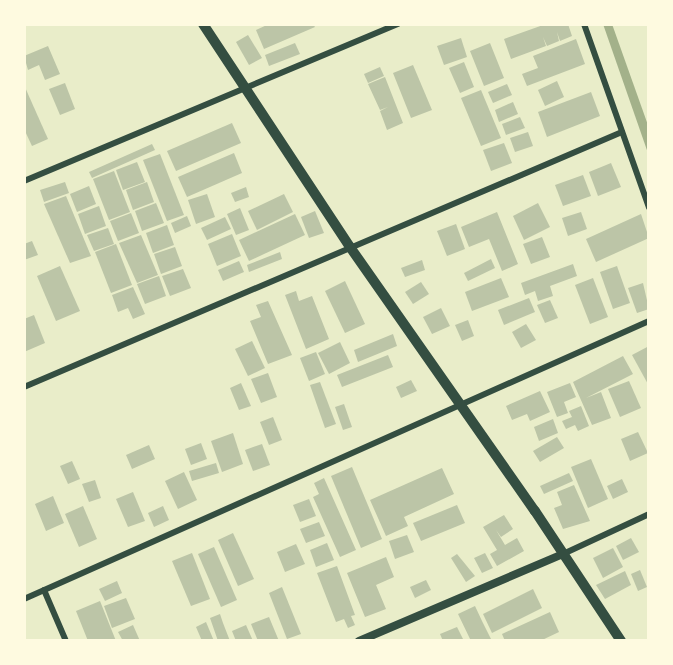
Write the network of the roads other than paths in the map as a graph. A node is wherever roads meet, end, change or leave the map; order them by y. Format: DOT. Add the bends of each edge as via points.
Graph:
graph roads {
  1 [pos="203,24"];
  2 [pos="398,24"];
  3 [pos="584,24"];
  4 [pos="247,87"];
  5 [pos="622,132"];
  6 [pos="24,181"];
  7 [pos="649,208"];
  8 [pos="350,247"];
  9 [pos="649,321"];
  10 [pos="24,387"];
  11 [pos="462,407"];
  12 [pos="649,514"];
  13 [pos="563,554"];
  14 [pos="44,590"];
  15 [pos="24,599"];
  16 [pos="66,641"];
  17 [pos="359,641"];
  18 [pos="621,641"];
  1 -- 4 [label="main road"];
  2 -- 4 [label="street"];
  3 -- 5 [label="street"];
  4 -- 6 [label="street"];
  4 -- 8 [label="main road"];
  5 -- 7 [label="street"];
  5 -- 8 [label="street"];
  8 -- 10 [label="street"];
  8 -- 11 [label="main road"];
  9 -- 11 [label="street"];
  11 -- 13 [label="main road"];
  11 -- 14 [label="street"];
  12 -- 13 [label="street"];
  13 -- 17 [label="street"];
  13 -- 18 [label="main road"];
  14 -- 15 [label="street"];
  14 -- 16 [label="street"];
}
